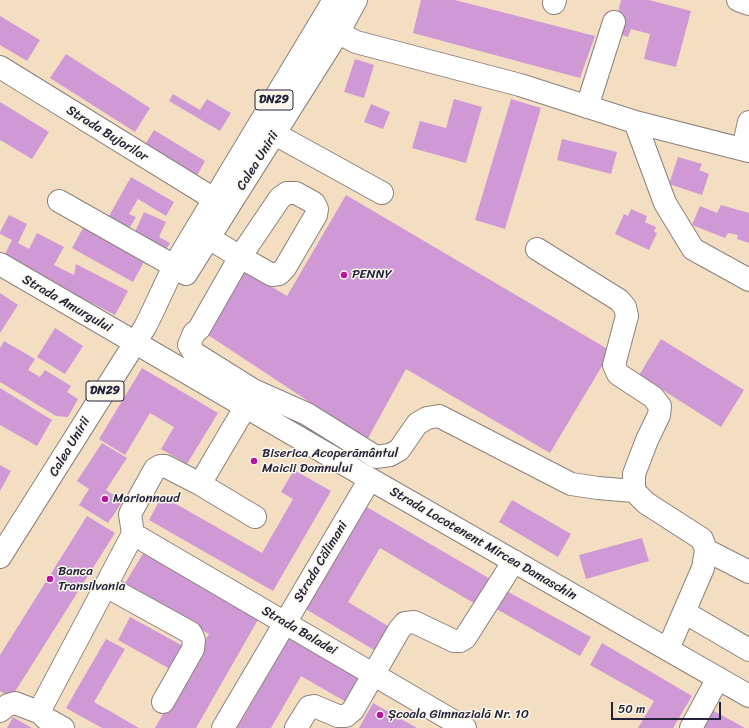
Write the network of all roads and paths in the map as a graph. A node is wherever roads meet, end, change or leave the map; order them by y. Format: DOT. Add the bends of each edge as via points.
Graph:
graph roads {
  1 [pos="334,0"];
  2 [pos="356,0"];
  3 [pos="738,0"];
  4 [pos="749,4"];
  5 [pos="614,22"];
  6 [pos="329,28"];
  7 [pos="0,68"];
  8 [pos="587,107"];
  9 [pos="635,122"];
  10 [pos="749,122"];
  11 [pos="275,134"];
  12 [pos="746,150"];
  13 [pos="382,193"];
  14 [pos="214,199"];
  15 [pos="60,201"];
  16 [pos="209,238"];
  17 [pos="537,250"];
  18 [pos="0,264"];
  19 [pos="174,266"];
  20 [pos="749,280"];
  21 [pos="152,316"];
  22 [pos="134,343"];
  23 [pos="250,398"];
  24 [pos="370,480"];
  25 [pos="200,484"];
  26 [pos="634,491"];
  27 [pos="255,516"];
  28 [pos="133,534"];
  29 [pos="706,550"];
  30 [pos="0,557"];
  31 [pos="514,561"];
  32 [pos="749,572"];
  33 [pos="106,586"];
  34 [pos="684,612"];
  35 [pos="285,622"];
  36 [pos="668,649"];
  37 [pos="749,650"];
  38 [pos="373,674"];
  39 [pos="718,678"];
  40 [pos="749,696"];
  41 [pos="163,702"];
  42 [pos="0,710"];
  43 [pos="41,713"];
  44 [pos="63,728"];
  45 [pos="223,728"];
  46 [pos="296,728"];
  47 [pos="465,728"];
  48 [pos="691,728"];
  1 -- 6 [label="street, Calea Unirii / DN29"];
  2 -- 6 [label="street, Calea Unirii / DN29"];
  3 -- 4 [label="street"];
  5 -- 8 [label="street"];
  6 -- 8 [label="street" via="356,42 520,85"];
  6 -- 11 [label="street, Calea Unirii / DN29"];
  6 -- 14 [label="street, Calea Unirii / DN29"];
  7 -- 14 [label="street, Strada Bujorilor"];
  8 -- 9 [label="street"];
  9 -- 12 [label="street"];
  9 -- 20 [label="street" via="665,203 693,249"];
  10 -- 12 [label="street"];
  11 -- 13 [label="street"];
  11 -- 16 [label="street, Calea Unirii / DN29"];
  14 -- 19 [label="street, Calea Unirii / DN29"];
  15 -- 19 [label="street"];
  16 -- 21 [label="street, Calea Unirii / DN29" via="182,281"];
  16 -- 23 [label="street" via="240,257 189,345 194,354"];
  17 -- 26 [label="street" via="625,306 627,316 614,365 618,374 653,397 660,406 660,415 634,474"];
  18 -- 22 [label="street, Strada Amurgului"];
  19 -- 21 [label="street, Calea Unirii / DN29"];
  21 -- 22 [label="street, Calea Unirii / DN29"];
  22 -- 23 [label="street, Strada Locotenent Mircea Damaschin"];
  22 -- 30 [label="street, Calea Unirii / DN29"];
  23 -- 24 [label="street, Strada Locotenent Mircea Damaschin"];
  23 -- 25 [label="street"];
  23 -- 26 [label="street" via="307,414 376,457 390,455 399,450 417,424 427,418 439,416 571,484"];
  24 -- 31 [label="street, Strada Locotenent Mircea Damaschin"];
  24 -- 35 [label="street, Strada Călimani"];
  25 -- 27 [label="street"];
  25 -- 28 [label="street" via="165,466 160,466 130,514"];
  26 -- 29 [label="street" via="646,502 702,539"];
  28 -- 33 [label="street"];
  28 -- 35 [label="street, Strada Baladei"];
  29 -- 32 [label="street"];
  29 -- 34 [label="street" via="703,568"];
  31 -- 36 [label="street, Strada Locotenent Mircea Damaschin"];
  31 -- 38 [label="street" via="465,638 454,641 414,622 405,623"];
  33 -- 41 [label="street" via="191,633 194,640 193,649"];
  33 -- 43 [label="street" via="41,708"];
  34 -- 36 [label="street"];
  34 -- 37 [label="street"];
  35 -- 38 [label="street, Strada Baladei"];
  35 -- 45 [label="street, Strada Călimani"];
  36 -- 39 [label="street, Strada Locotenent Mircea Damaschin"];
  38 -- 46 [label="street" via="353,710 346,716 338,716 314,706 309,707"];
  38 -- 47 [label="street, Strada Baladei"];
  39 -- 40 [label="street, Strada Locotenent Mircea Damaschin"];
  39 -- 48 [label="street"];
  42 -- 43 [label="street" via="8,704 15,703"];
  43 -- 44 [label="street"];
}
